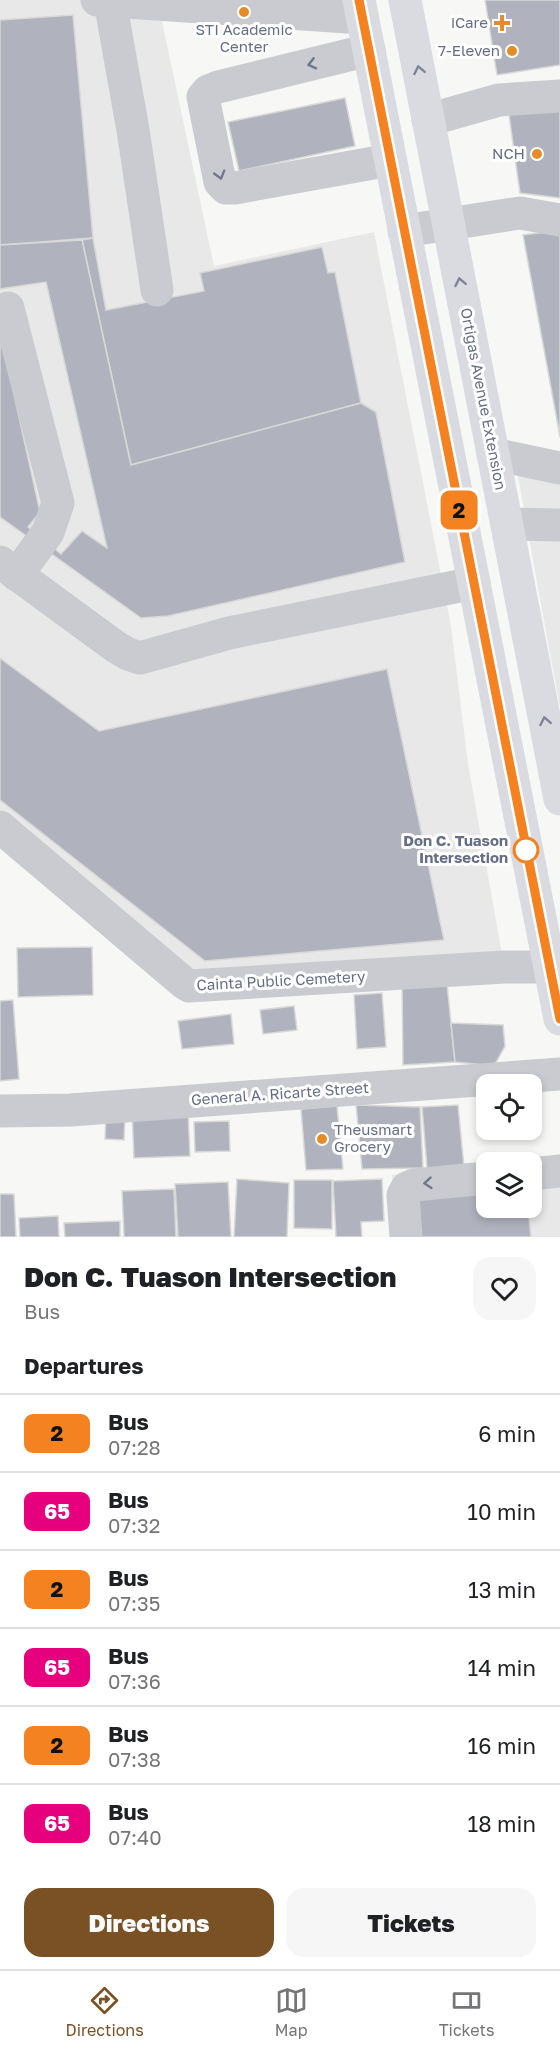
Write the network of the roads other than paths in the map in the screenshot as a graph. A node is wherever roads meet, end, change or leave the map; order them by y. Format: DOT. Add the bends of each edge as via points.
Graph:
graph roads {
  1 [pos="97,0"];
  2 [pos="110,0"];
  3 [pos="405,0"];
  4 [pos="361,9"];
  5 [pos="369,50"];
  6 [pos="560,96"];
  7 [pos="428,120"];
  8 [pos="390,159"];
  9 [pos="560,220"];
  10 [pos="449,225"];
  11 [pos="404,231"];
  12 [pos="157,290"];
  13 [pos="8,308"];
  14 [pos="493,454"];
  15 [pos="560,468"];
  16 [pos="507,524"];
  17 [pos="560,525"];
  18 [pos="9,569"];
  19 [pos="474,583"];
  20 [pos="560,799"];
  21 [pos="0,827"];
  22 [pos="549,967"];
  23 [pos="560,1019"];
  24 [pos="560,1074"];
  25 [pos="0,1112"];
  26 [pos="560,1171"];
  27 [pos="542,1173"];
  28 [pos="476,1179"];
  29 [pos="406,1237"];
  1 -- 2 [label="street"];
  2 -- 4 [label="street"];
  2 -- 12 [label="street"];
  7 -- 3 [label="main road, Ortigas Avenue Extension, one-way"];
  4 -- 5 [label="main road"];
  5 -- 8 [label="main road"];
  5 -- 8 [label="street, one-way" via="218,87 203,97 220,182 226,188"];
  6 -- 7 [label="street" via="499,100"];
  7 -- 10 [label="main road, Ortigas Avenue Extension"];
  8 -- 11 [label="main road"];
  9 -- 10 [label="street" via="520,213"];
  10 -- 11 [label="street"];
  14 -- 10 [label="main road, Ortigas Avenue Extension, one-way"];
  11 -- 19 [label="main road"];
  13 -- 18 [label="street" via="58,503 48,532"];
  14 -- 15 [label="street"];
  14 -- 16 [label="main road, Ortigas Avenue Extension"];
  16 -- 17 [label="street"];
  20 -- 16 [label="main road, Ortigas Avenue Extension, one-way"];
  18 -- 19 [label="street" via="116,647 140,658 227,621"];
  19 -- 22 [label="main road"];
  21 -- 22 [label="street, Cainta Public Cemetery" via="189,986"];
  22 -- 23 [label="main road"];
  24 -- 25 [label="street, General A. Ricarte Street"];
  26 -- 27 [label="street"];
  28 -- 29 [label="street, one-way" via="407,1188 403,1195"];
}
